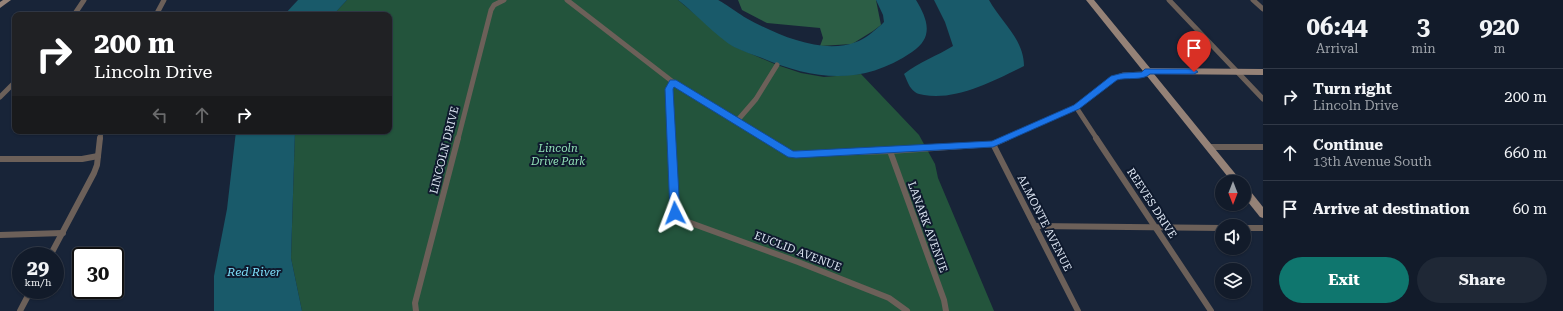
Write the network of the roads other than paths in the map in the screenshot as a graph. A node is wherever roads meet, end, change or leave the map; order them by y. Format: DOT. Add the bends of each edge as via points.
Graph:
graph roads {
  1 [pos="7,0"];
  2 [pos="84,0"];
  3 [pos="164,0"];
  4 [pos="504,0"];
  5 [pos="567,0"];
  6 [pos="1090,0"];
  7 [pos="1169,0"];
  8 [pos="1253,0"];
  9 [pos="0,6"];
  10 [pos="1263,9"];
  11 [pos="76,12"];
  12 [pos="158,12"];
  13 [pos="777,65"];
  14 [pos="1148,71"];
  15 [pos="1238,72"];
  16 [pos="1263,72"];
  17 [pos="673,82"];
  18 [pos="12,85"];
  19 [pos="0,97"];
  20 [pos="1263,99"];
  21 [pos="1076,107"];
  22 [pos="737,120"];
  23 [pos="101,134"];
  24 [pos="993,144"];
  25 [pos="1209,147"];
  26 [pos="1263,147"];
  27 [pos="890,151"];
  28 [pos="98,156"];
  29 [pos="0,159"];
  30 [pos="1231,175"];
  31 [pos="1251,199"];
  32 [pos="1263,214"];
  33 [pos="1035,226"];
  34 [pos="1156,227"];
  35 [pos="1215,228"];
  36 [pos="1251,228"];
  37 [pos="1263,228"];
  38 [pos="63,233"];
  39 [pos="0,234"];
  40 [pos="55,247"];
  41 [pos="26,299"];
  42 [pos="20,311"];
  43 [pos="416,311"];
  44 [pos="907,311"];
  45 [pos="946,311"];
  46 [pos="1078,311"];
  47 [pos="1211,311"];
  1 -- 9 [label="street"];
  2 -- 11 [label="street"];
  3 -- 12 [label="street"];
  4 -- 43 [label="street, LINCOLN DRIVE" via="494,5 491,10 415,303"];
  5 -- 17 [label="street"];
  6 -- 14 [label="street"];
  7 -- 15 [label="street"];
  8 -- 10 [label="street"];
  13 -- 22 [label="street" via="756,99"];
  14 -- 15 [label="street"];
  14 -- 21 [label="street" via="1144,74 1114,78"];
  14 -- 25 [label="street"];
  15 -- 16 [label="street"];
  15 -- 20 [label="street"];
  17 -- 22 [label="street"];
  17 -- 44 [label="street, EUCLID AVENUE" via="669,89 677,218 890,298"];
  18 -- 19 [label="street"];
  21 -- 24 [label="street"];
  21 -- 34 [label="street, REEVES DRIVE"];
  22 -- 27 [label="street" via="791,154"];
  23 -- 28 [label="street"];
  24 -- 27 [label="street"];
  24 -- 33 [label="street, ALMONTE AVENUE"];
  25 -- 26 [label="street"];
  25 -- 30 [label="street"];
  27 -- 45 [label="street, LANARK AVENUE"];
  28 -- 29 [label="street" via="82,159"];
  28 -- 38 [label="street" via="94,173"];
  31 -- 32 [label="street"];
  33 -- 34 [label="street"];
  33 -- 46 [label="street, ALMONTE AVENUE"];
  34 -- 35 [label="street"];
  34 -- 47 [label="street, REEVES DRIVE"];
  36 -- 37 [label="street"];
  38 -- 39 [label="street"];
  38 -- 40 [label="street"];
  41 -- 42 [label="street"];
}
